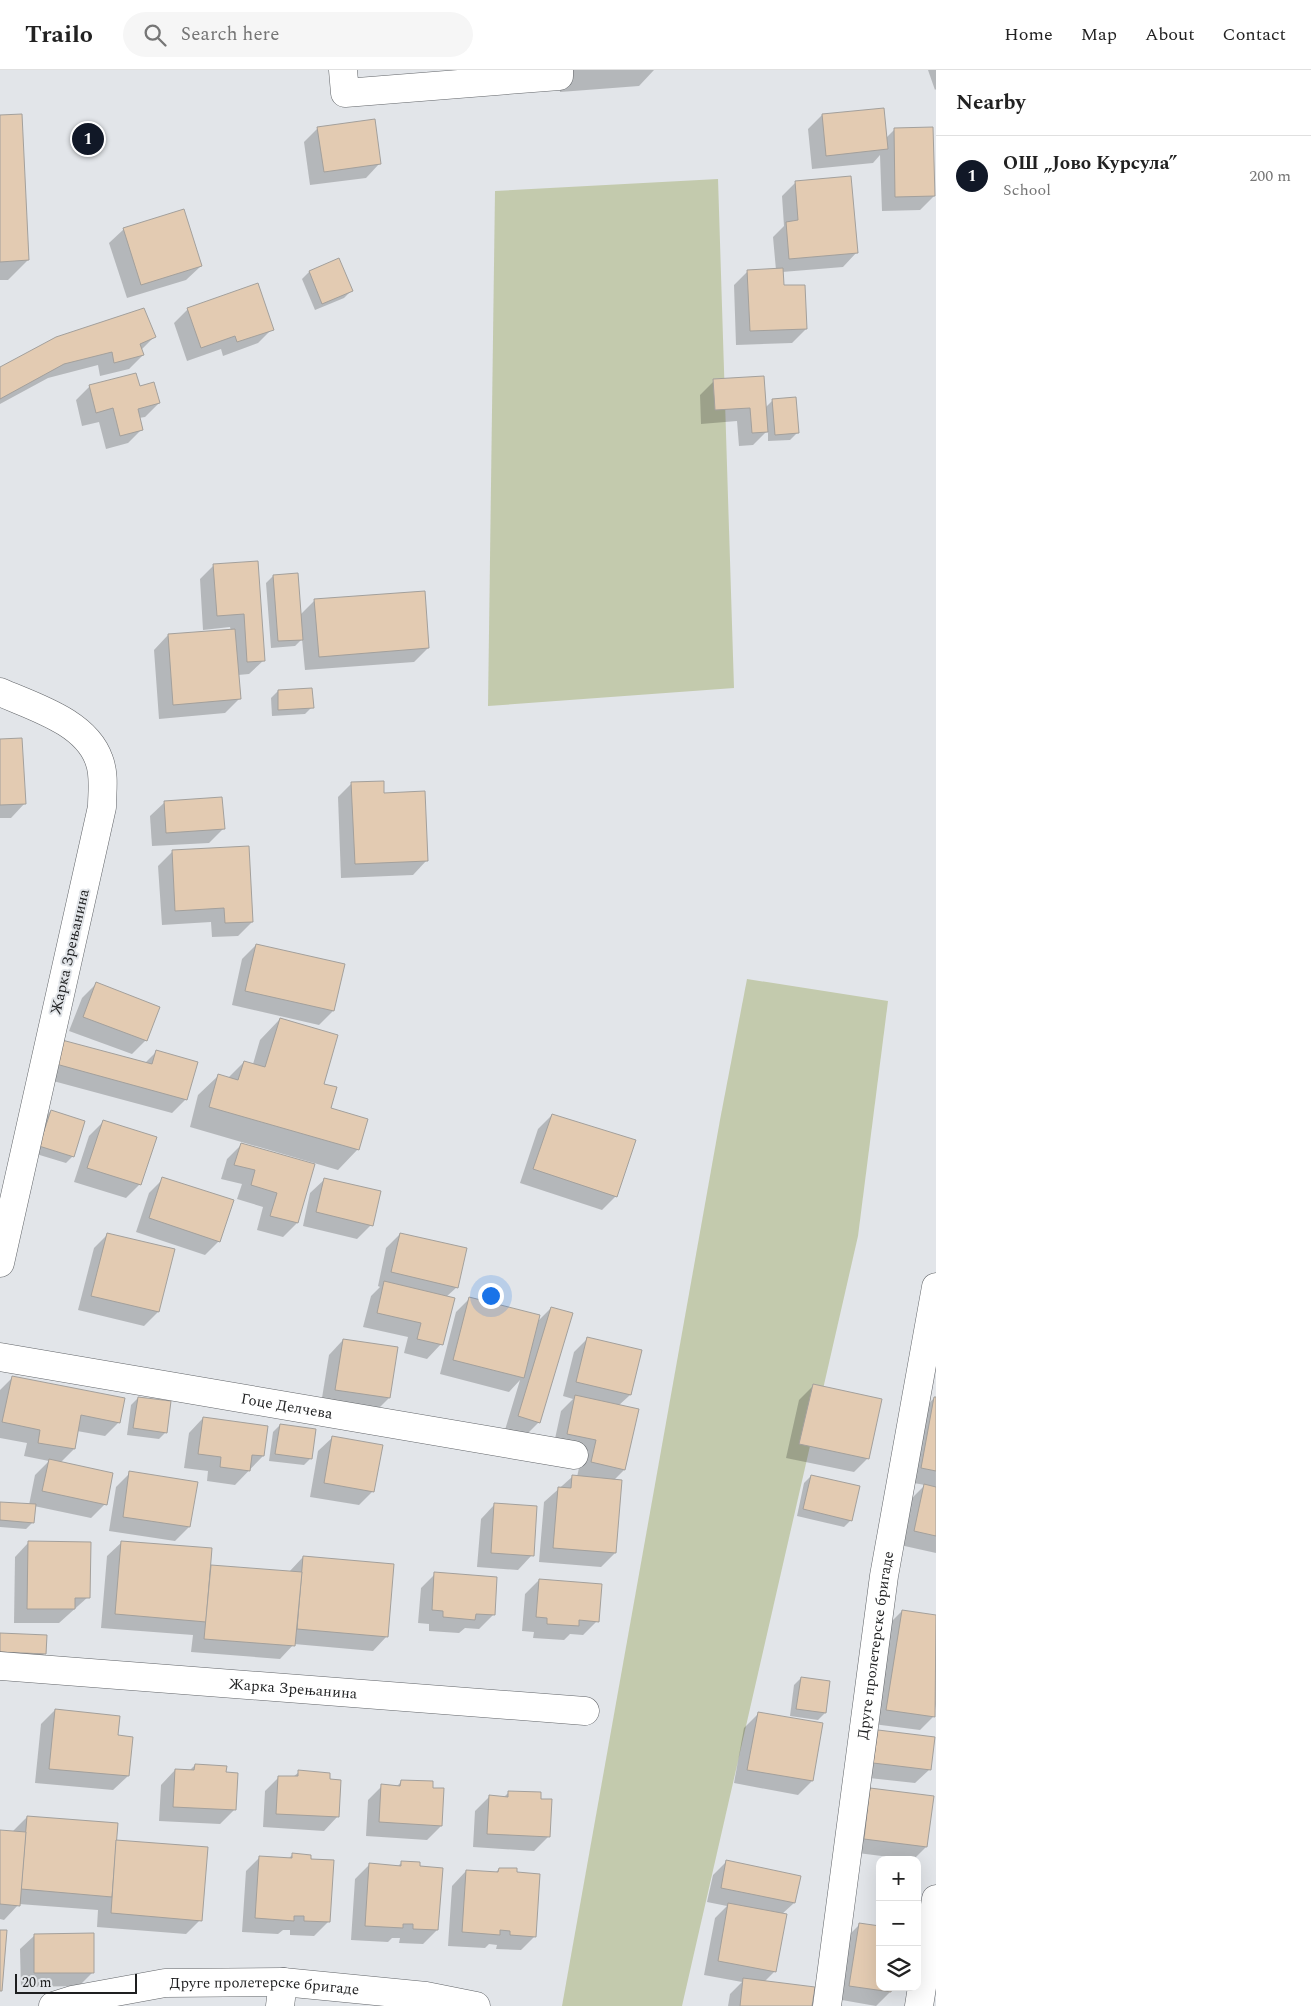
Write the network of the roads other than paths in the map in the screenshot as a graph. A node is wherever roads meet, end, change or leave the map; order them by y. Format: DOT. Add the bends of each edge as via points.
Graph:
graph roads {
  1 [pos="343,70"];
  2 [pos="559,70"];
  3 [pos="450,77"];
  4 [pos="0,692"];
  5 [pos="0,1263"];
  6 [pos="936,1288"];
  7 [pos="0,1356"];
  8 [pos="574,1455"];
  9 [pos="0,1666"];
  10 [pos="585,1712"];
  11 [pos="936,1898"];
  12 [pos="282,1994"];
  13 [pos="426,2001"];
  14 [pos="53,2006"];
  15 [pos="476,2006"];
  16 [pos="827,2006"];
  17 [pos="919,2006"];
  1 -- 3 [label="street" via="345,93"];
  2 -- 3 [label="street" via="560,76"];
  4 -- 5 [label="street, Жарка Зрењанина" via="62,719 78,731 99,759 103,776 102,807"];
  6 -- 16 [label="street, Друге пролетерске бригаде" via="884,1576"];
  7 -- 8 [label="street, Гоце Делчева"];
  9 -- 10 [label="street, Жарка Зрењанина"];
  11 -- 17 [label="street"];
  12 -- 13 [label="street, Друге пролетерске бригаде"];
  12 -- 14 [label="street, Друге пролетерске бригаде" via="164,1983"];
  13 -- 15 [label="street, Друге пролетерске бригаде"];
}
